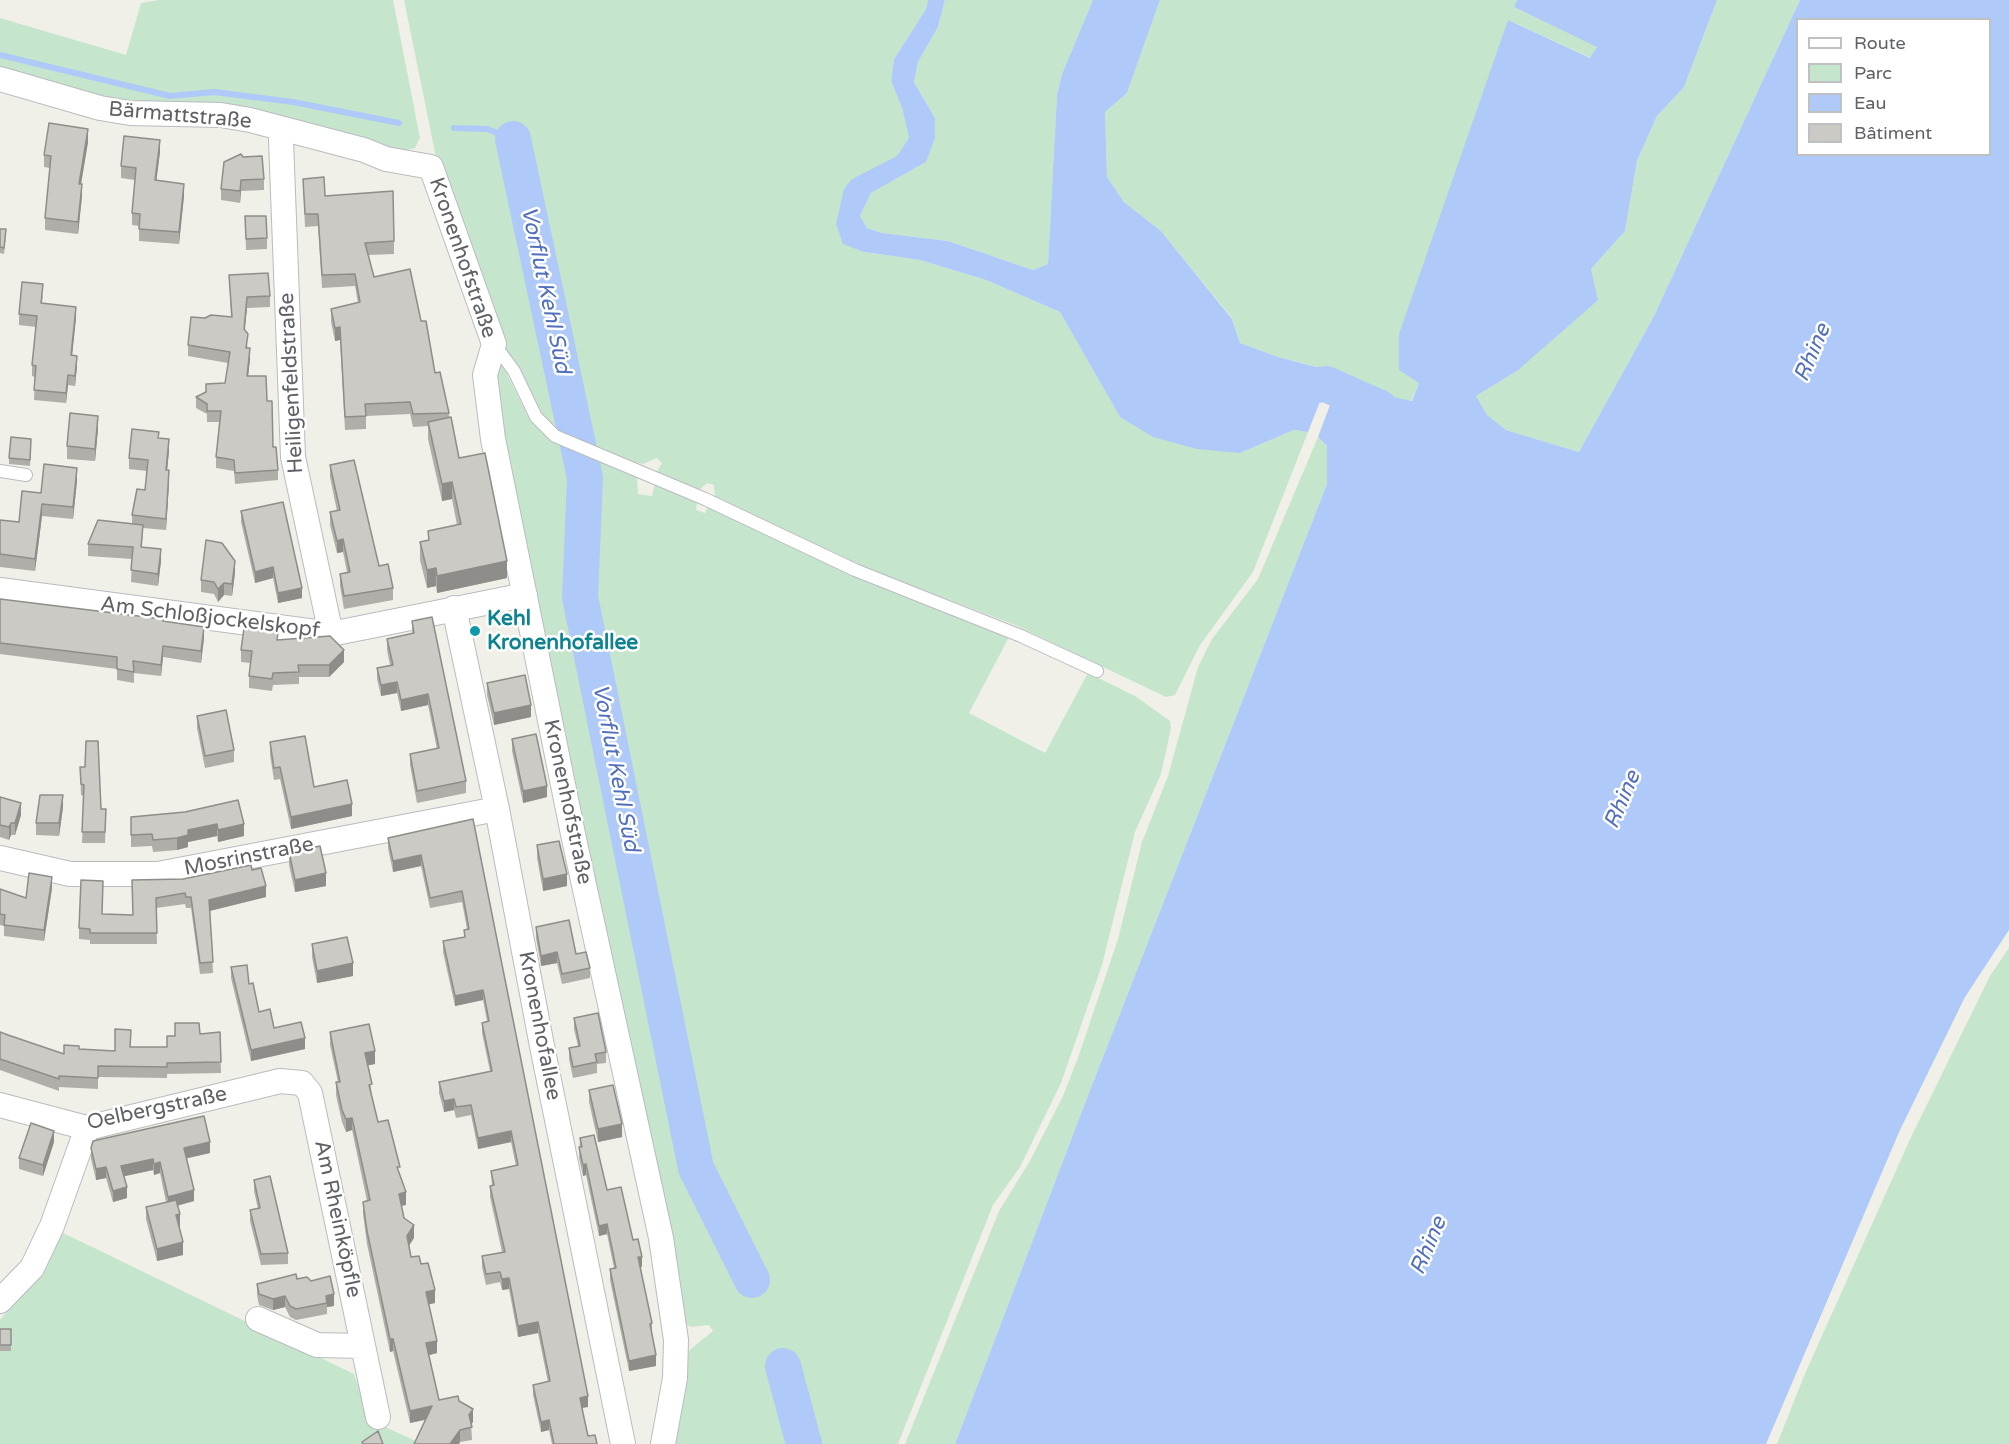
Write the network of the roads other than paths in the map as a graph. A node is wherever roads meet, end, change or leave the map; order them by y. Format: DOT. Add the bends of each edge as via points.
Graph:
graph roads {
  1 [pos="0,79"];
  2 [pos="283,129"];
  3 [pos="430,167"];
  4 [pos="494,344"];
  5 [pos="0,471"];
  6 [pos="26,475"];
  7 [pos="0,590"];
  8 [pos="525,595"];
  9 [pos="454,608"];
  10 [pos="331,634"];
  11 [pos="1097,671"];
  12 [pos="497,809"];
  13 [pos="0,858"];
  14 [pos="310,1093"];
  15 [pos="0,1105"];
  16 [pos="87,1128"];
  17 [pos="0,1301"];
  18 [pos="258,1319"];
  19 [pos="363,1346"];
  20 [pos="378,1417"];
  21 [pos="623,1444"];
  22 [pos="663,1444"];
  1 -- 2 [label="street, Bärmattstraße" via="100,108 130,113 221,115"];
  2 -- 3 [label="street, Bärmattstraße" via="386,159"];
  2 -- 10 [label="street, Heiligenfeldstraße" via="293,458"];
  3 -- 4 [label="street, Kronenhofstraße"];
  4 -- 8 [label="street, Kronenhofstraße" via="485,375 493,440"];
  4 -- 11 [label="lane" via="514,371 536,417 566,442 705,499 855,570 1021,636"];
  5 -- 6 [label="lane"];
  7 -- 10 [label="street, Am Schloßjockelskopf"];
  8 -- 9 [label="street, Am Schloßjockelskopf"];
  8 -- 22 [label="street, Kronenhofstraße" via="662,1238 676,1340 675,1378"];
  9 -- 10 [label="street, Am Schloßjockelskopf"];
  9 -- 12 [label="street, Kronenhofallee"];
  12 -- 13 [label="street, Mosrinstraße" via="158,874 70,874"];
  12 -- 21 [label="street, Kronenhofallee"];
  14 -- 16 [label="street, Oelbergstraße" via="302,1083 280,1081"];
  14 -- 19 [label="street, Am Rheinköpfle"];
  15 -- 16 [label="street, Oelbergstraße"];
  16 -- 17 [label="street" via="52,1226 32,1268"];
  18 -- 19 [label="street" via="317,1345"];
  19 -- 20 [label="street, Am Rheinköpfle"];
}
